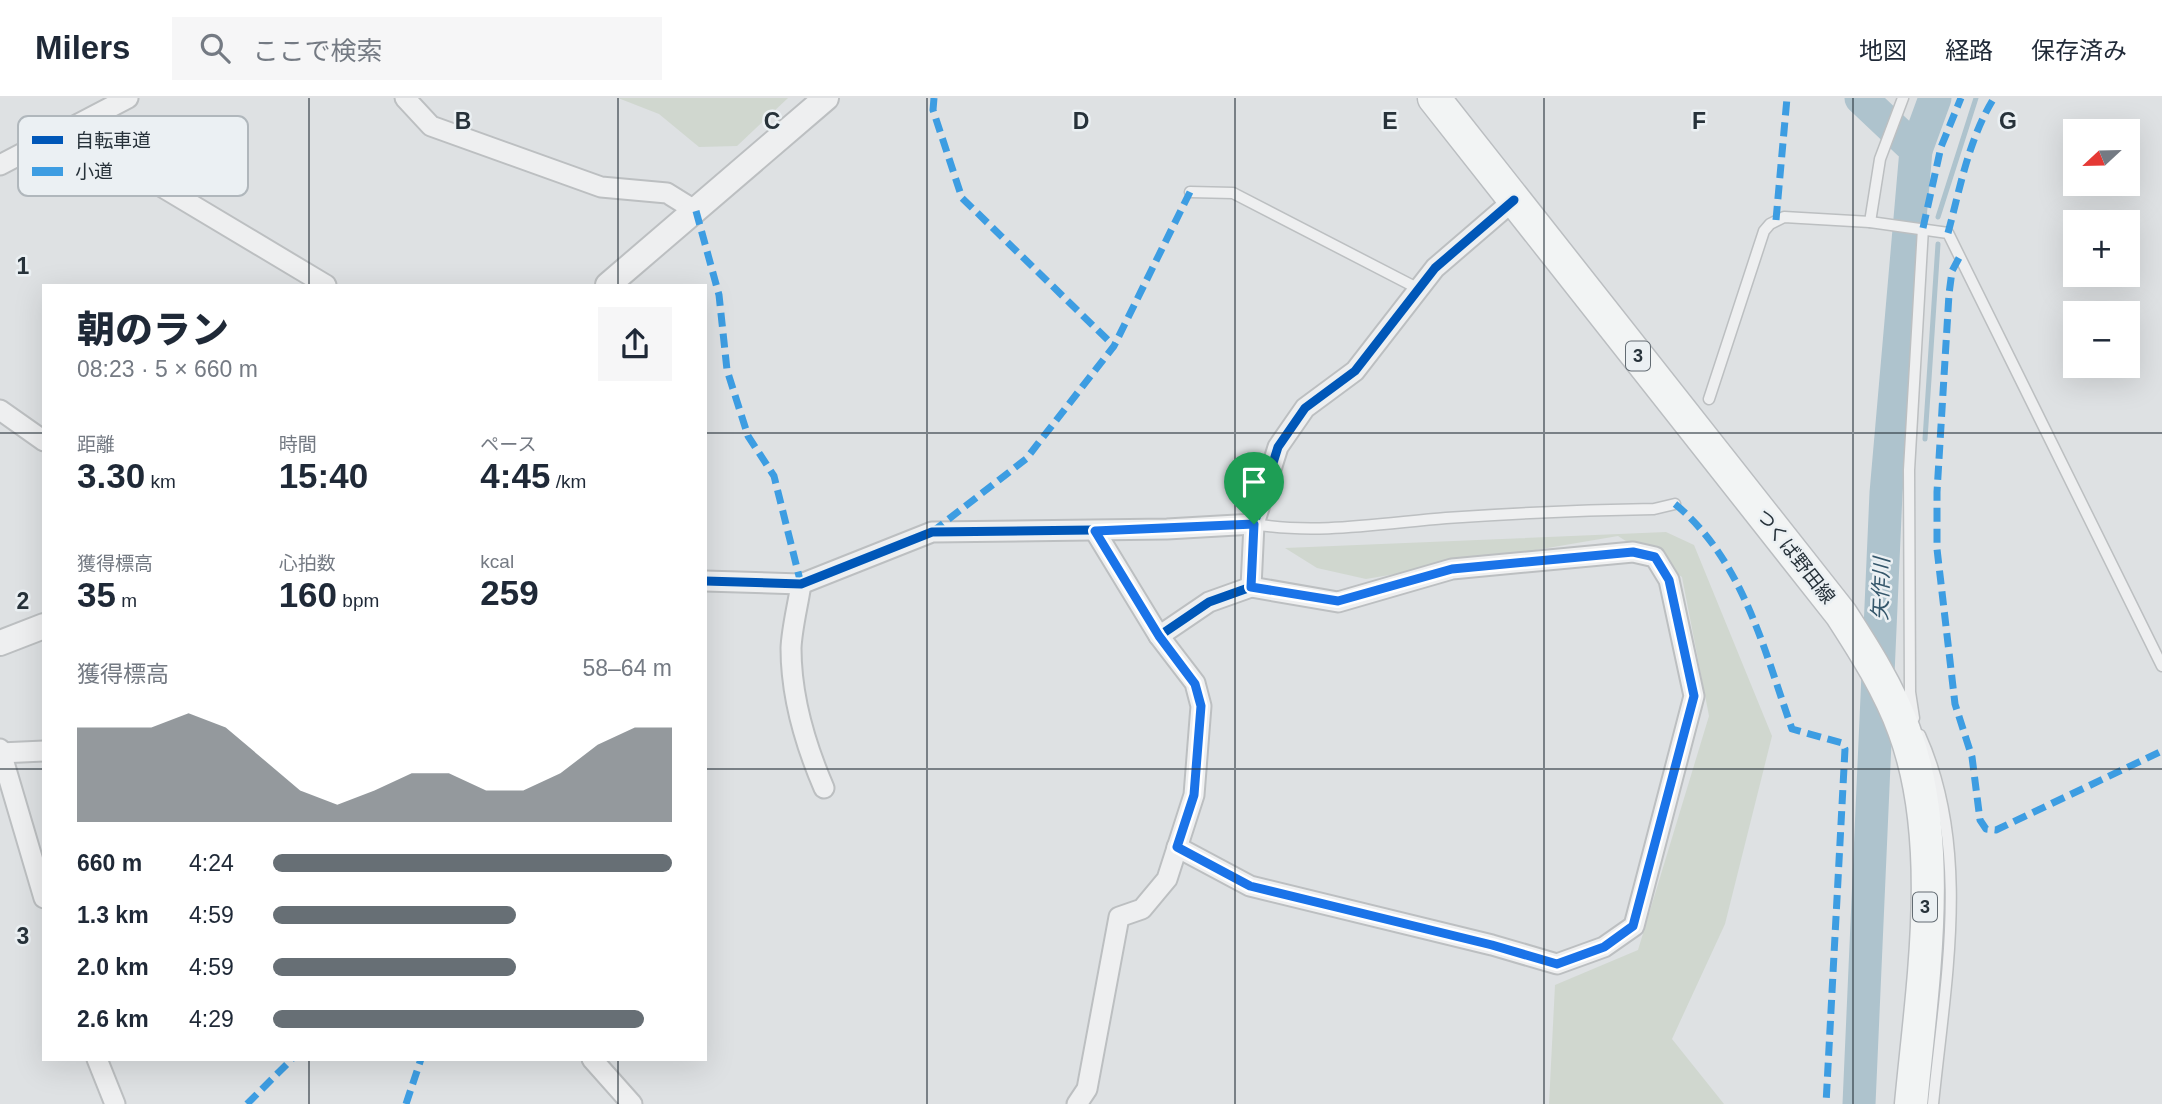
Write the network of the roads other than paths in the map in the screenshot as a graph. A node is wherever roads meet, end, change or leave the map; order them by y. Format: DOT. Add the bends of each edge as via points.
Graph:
graph roads {
  1 [pos="128,98"];
  2 [pos="405,98"];
  3 [pos="825,98"];
  4 [pos="1434,98"];
  5 [pos="1903,98"];
  6 [pos="94,116"];
  7 [pos="18,156"];
  8 [pos="0,165"];
  9 [pos="1190,192"];
  10 [pos="177,196"];
  11 [pos="1514,200"];
  12 [pos="696,211"];
  13 [pos="1875,223"];
  14 [pos="1921,228"];
  15 [pos="324,284"];
  16 [pos="609,284"];
  17 [pos="1417,288"];
  18 [pos="1709,400"];
  19 [pos="0,410"];
  20 [pos="42,440"];
  21 [pos="1675,504"];
  22 [pos="1254,524"];
  23 [pos="1095,531"];
  24 [pos="707,581"];
  25 [pos="801,584"];
  26 [pos="1251,587"];
  27 [pos="42,627"];
  28 [pos="1159,636"];
  29 [pos="0,643"];
  30 [pos="2162,666"];
  31 [pos="1906,723"];
  32 [pos="0,751"];
  33 [pos="42,751"];
  34 [pos="824,789"];
  35 [pos="1177,847"];
  36 [pos="42,891"];
  37 [pos="98,1061"];
  38 [pos="594,1061"];
  39 [pos="115,1104"];
  40 [pos="632,1104"];
  41 [pos="1077,1104"];
  42 [pos="1911,1104"];
  43 [pos="1933,1104"];
  1 -- 6 [label="street"];
  2 -- 12 [label="street" via="431,126 601,187 667,193"];
  3 -- 12 [label="street"];
  4 -- 11 [label="main road, つくば野田線 / 3"];
  5 -- 13 [label="lane" via="1883,150"];
  7 -- 8 [label="street"];
  9 -- 17 [label="lane" via="1233,192"];
  10 -- 15 [label="street"];
  11 -- 17 [label="street"];
  11 -- 31 [label="main road, つくば野田線 / 3" via="1841,614"];
  12 -- 16 [label="street"];
  13 -- 14 [label="lane"];
  13 -- 18 [label="lane" via="1784,218 1770,224"];
  14 -- 30 [label="lane" via="1948,233"];
  14 -- 31 [label="lane" via="1909,470 1910,692"];
  17 -- 22 [label="street" via="1355,371 1305,408 1278,447"];
  19 -- 20 [label="street"];
  21 -- 22 [label="lane" via="1654,509 1516,513 1361,525 1277,528"];
  22 -- 23 [label="street"];
  22 -- 26 [label="street"];
  23 -- 25 [label="street" via="932,532"];
  23 -- 28 [label="street"];
  24 -- 25 [label="street"];
  25 -- 34 [label="street" via="791,645 793,693"];
  26 -- 28 [label="street" via="1209,602"];
  26 -- 35 [label="street" via="1338,601 1452,569 1633,552 1655,557 1669,580 1694,696 1633,926 1604,947 1557,964 1250,886"];
  27 -- 29 [label="street"];
  28 -- 35 [label="street" via="1195,684 1201,706 1194,795"];
  31 -- 42 [label="main road, つくば野田線 / 3" via="1924,816 1926,879"];
  31 -- 43 [label="lane" via="1937,781 1947,836 1951,909"];
  32 -- 33 [label="street"];
  32 -- 36 [label="street"];
  35 -- 41 [label="street" via="1167,880 1142,909 1119,917 1087,1089"];
  37 -- 39 [label="street"];
  38 -- 40 [label="street"];
}
